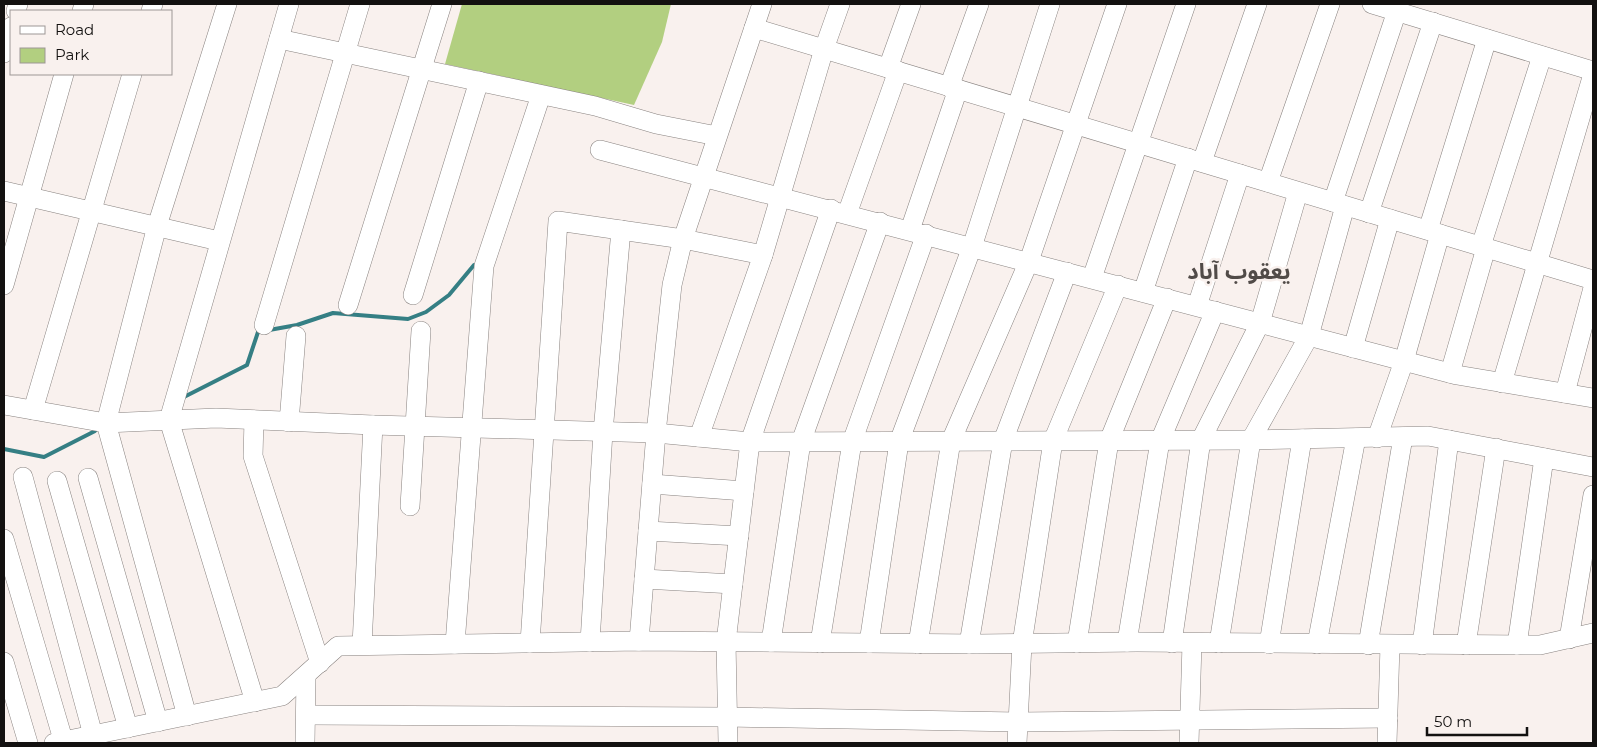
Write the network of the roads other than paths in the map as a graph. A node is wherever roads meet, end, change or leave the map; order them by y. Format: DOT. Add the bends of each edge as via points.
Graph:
graph roads {
  1 [pos="227,4"];
  2 [pos="289,4"];
  3 [pos="360,4"];
  4 [pos="442,4"];
  5 [pos="762,4"];
  6 [pos="840,4"];
  7 [pos="911,4"];
  8 [pos="979,4"];
  9 [pos="1050,4"];
  10 [pos="1117,4"];
  11 [pos="1186,4"];
  12 [pos="1257,4"];
  13 [pos="1330,4"];
  14 [pos="1372,4"];
  15 [pos="1397,11"];
  16 [pos="1433,22"];
  17 [pos="754,28"];
  18 [pos="10,31"];
  19 [pos="279,39"];
  20 [pos="1488,39"];
  21 [pos="824,49"];
  22 [pos="4,53"];
  23 [pos="345,53"];
  24 [pos="1542,56"];
  25 [pos="422,69"];
  26 [pos="893,69"];
  27 [pos="1593,72"];
  28 [pos="64,75"];
  29 [pos="132,75"];
  30 [pos="479,81"];
  31 [pos="954,88"];
  32 [pos="541,94"];
  33 [pos="1017,107"];
  34 [pos="1076,124"];
  35 [pos="717,136"];
  36 [pos="1138,143"];
  37 [pos="600,150"];
  38 [pos="1195,160"];
  39 [pos="1240,174"];
  40 [pos="704,176"];
  41 [pos="1268,182"];
  42 [pos="4,191"];
  43 [pos="1298,192"];
  44 [pos="781,196"];
  45 [pos="28,197"];
  46 [pos="1339,204"];
  47 [pos="90,210"];
  48 [pos="839,212"];
  49 [pos="1370,213"];
  50 [pos="1390,219"];
  51 [pos="880,222"];
  52 [pos="157,226"];
  53 [pos="621,230"];
  54 [pos="918,232"];
  55 [pos="1434,232"];
  56 [pos="683,239"];
  57 [pos="219,241"];
  58 [pos="972,247"];
  59 [pos="1484,247"];
  60 [pos="763,255"];
  61 [pos="1029,261"];
  62 [pos="1538,264"];
  63 [pos="1067,272"];
  64 [pos="1592,277"];
  65 [pos="1092,278"];
  66 [pos="4,285"];
  67 [pos="1118,285"];
  68 [pos="1143,292"];
  69 [pos="413,295"];
  70 [pos="1167,298"];
  71 [pos="348,305"];
  72 [pos="1197,306"];
  73 [pos="1215,311"];
  74 [pos="1260,323"];
  75 [pos="264,325"];
  76 [pos="421,331"];
  77 [pos="296,336"];
  78 [pos="1309,336"];
  79 [pos="1353,348"];
  80 [pos="1404,361"];
  81 [pos="1450,373"];
  82 [pos="1502,383"];
  83 [pos="1565,393"];
  84 [pos="1593,398"];
  85 [pos="4,405"];
  86 [pos="33,410"];
  87 [pos="168,420"];
  88 [pos="254,420"];
  89 [pos="289,422"];
  90 [pos="106,423"];
  91 [pos="373,425"];
  92 [pos="415,427"];
  93 [pos="472,428"];
  94 [pos="543,430"];
  95 [pos="603,432"];
  96 [pos="656,433"];
  97 [pos="699,437"];
  98 [pos="1403,437"];
  99 [pos="1356,438"];
  100 [pos="1377,438"];
  101 [pos="1302,439"];
  102 [pos="1201,440"];
  103 [pos="1250,440"];
  104 [pos="1449,440"];
  105 [pos="1003,441"];
  106 [pos="1053,441"];
  107 [pos="1109,441"];
  108 [pos="1160,441"];
  109 [pos="750,442"];
  110 [pos="801,442"];
  111 [pos="852,442"];
  112 [pos="899,442"];
  113 [pos="951,442"];
  114 [pos="1496,448"];
  115 [pos="1544,458"];
  116 [pos="1593,466"];
  117 [pos="23,477"];
  118 [pos="88,478"];
  119 [pos="57,482"];
  120 [pos="652,484"];
  121 [pos="744,491"];
  122 [pos="1593,495"];
  123 [pos="410,506"];
  124 [pos="648,531"];
  125 [pos="739,536"];
  126 [pos="4,539"];
  127 [pos="644,579"];
  128 [pos="733,584"];
  129 [pos="1593,633"];
  130 [pos="1569,639"];
  131 [pos="640,641"];
  132 [pos="590,642"];
  133 [pos="726,642"];
  134 [pos="771,642"];
  135 [pos="1127,642"];
  136 [pos="530,643"];
  137 [pos="820,643"];
  138 [pos="869,643"];
  139 [pos="1077,643"];
  140 [pos="1172,643"];
  141 [pos="1192,643"];
  142 [pos="1219,643"];
  143 [pos="455,644"];
  144 [pos="918,644"];
  145 [pos="969,644"];
  146 [pos="1022,644"];
  147 [pos="1269,644"];
  148 [pos="1317,644"];
  149 [pos="362,645"];
  150 [pos="1368,645"];
  151 [pos="1390,645"];
  152 [pos="1422,645"];
  153 [pos="1466,645"];
  154 [pos="1517,645"];
  155 [pos="4,662"];
  156 [pos="320,663"];
  157 [pos="306,676"];
  158 [pos="255,702"];
  159 [pos="307,715"];
  160 [pos="187,716"];
  161 [pos="727,717"];
  162 [pos="1388,718"];
  163 [pos="1191,720"];
  164 [pos="158,722"];
  165 [pos="1018,722"];
  166 [pos="128,728"];
  167 [pos="93,735"];
  168 [pos="28,743"];
  169 [pos="60,743"];
  170 [pos="305,743"];
  171 [pos="728,743"];
  172 [pos="1017,743"];
  173 [pos="1189,743"];
  174 [pos="1387,743"];
  1 -- 52 [label="street"];
  2 -- 19 [label="street"];
  3 -- 23 [label="street"];
  4 -- 25 [label="street"];
  5 -- 17 [label="street"];
  6 -- 21 [label="street"];
  7 -- 26 [label="street"];
  8 -- 31 [label="street"];
  9 -- 33 [label="street"];
  10 -- 34 [label="street"];
  11 -- 36 [label="street"];
  12 -- 38 [label="street"];
  13 -- 41 [label="street"];
  14 -- 15 [label="street"];
  15 -- 16 [label="street"];
  15 -- 46 [label="street"];
  16 -- 20 [label="street"];
  16 -- 49 [label="street"];
  17 -- 21 [label="street"];
  17 -- 35 [label="street"];
  18 -- 22 [label="street"];
  19 -- 23 [label="street"];
  19 -- 57 [label="street"];
  20 -- 24 [label="street"];
  20 -- 55 [label="street"];
  21 -- 26 [label="street"];
  21 -- 44 [label="street"];
  23 -- 25 [label="street"];
  23 -- 75 [label="street"];
  24 -- 27 [label="street"];
  24 -- 59 [label="street"];
  25 -- 30 [label="street"];
  25 -- 71 [label="street"];
  26 -- 31 [label="street"];
  26 -- 48 [label="street"];
  27 -- 62 [label="street"];
  28 -- 45 [label="street"];
  29 -- 47 [label="street"];
  30 -- 32 [label="street"];
  30 -- 69 [label="street"];
  31 -- 33 [label="street"];
  31 -- 54 [label="street"];
  32 -- 35 [label="street"];
  32 -- 93 [label="street" via="484,266"];
  33 -- 34 [label="street"];
  33 -- 58 [label="street"];
  34 -- 36 [label="street"];
  34 -- 61 [label="street"];
  35 -- 40 [label="street"];
  36 -- 38 [label="street"];
  36 -- 65 [label="street"];
  37 -- 40 [label="street"];
  38 -- 39 [label="street"];
  38 -- 68 [label="street"];
  39 -- 41 [label="street"];
  39 -- 72 [label="street"];
  40 -- 44 [label="street"];
  40 -- 56 [label="street"];
  41 -- 43 [label="street"];
  42 -- 45 [label="street"];
  43 -- 46 [label="street"];
  43 -- 74 [label="street"];
  44 -- 48 [label="street"];
  44 -- 60 [label="street"];
  45 -- 47 [label="street"];
  45 -- 66 [label="street"];
  46 -- 49 [label="street"];
  46 -- 78 [label="street"];
  47 -- 52 [label="street"];
  47 -- 86 [label="street"];
  48 -- 51 [label="street"];
  48 -- 109 [label="street"];
  49 -- 50 [label="street"];
  50 -- 55 [label="street"];
  50 -- 79 [label="street"];
  51 -- 54 [label="street"];
  51 -- 110 [label="street"];
  52 -- 57 [label="street"];
  52 -- 90 [label="street"];
  53 -- 56 [label="street"];
  53 -- 94 [label="street" via="558,221"];
  53 -- 95 [label="street"];
  54 -- 58 [label="street"];
  54 -- 111 [label="street"];
  55 -- 59 [label="street"];
  55 -- 80 [label="street"];
  56 -- 60 [label="street"];
  56 -- 96 [label="street" via="672,285"];
  57 -- 87 [label="street"];
  58 -- 61 [label="street"];
  58 -- 112 [label="street"];
  59 -- 62 [label="street"];
  59 -- 81 [label="street"];
  60 -- 97 [label="street"];
  61 -- 63 [label="street"];
  61 -- 113 [label="street"];
  62 -- 64 [label="street"];
  62 -- 82 [label="street"];
  63 -- 65 [label="street"];
  63 -- 105 [label="street"];
  64 -- 83 [label="street"];
  65 -- 67 [label="street"];
  67 -- 68 [label="street"];
  67 -- 106 [label="street"];
  68 -- 70 [label="street"];
  70 -- 72 [label="street"];
  70 -- 107 [label="street"];
  72 -- 73 [label="street"];
  73 -- 74 [label="street"];
  73 -- 108 [label="street"];
  74 -- 78 [label="street"];
  74 -- 102 [label="street"];
  76 -- 92 [label="street"];
  77 -- 89 [label="street"];
  78 -- 79 [label="street"];
  78 -- 103 [label="street"];
  79 -- 80 [label="street"];
  80 -- 81 [label="street"];
  80 -- 100 [label="street"];
  81 -- 82 [label="street"];
  82 -- 83 [label="street"];
  83 -- 84 [label="street"];
  85 -- 86 [label="street"];
  86 -- 90 [label="street"];
  87 -- 88 [label="street"];
  87 -- 90 [label="street"];
  87 -- 158 [label="street"];
  88 -- 89 [label="street"];
  88 -- 156 [label="street" via="253,456"];
  89 -- 91 [label="street"];
  90 -- 160 [label="street"];
  91 -- 92 [label="street"];
  91 -- 149 [label="street"];
  92 -- 93 [label="street"];
  92 -- 123 [label="street"];
  93 -- 94 [label="street"];
  93 -- 143 [label="street"];
  94 -- 95 [label="street"];
  94 -- 136 [label="street"];
  95 -- 96 [label="street"];
  95 -- 132 [label="street"];
  96 -- 97 [label="street"];
  96 -- 120 [label="street"];
  97 -- 109 [label="street"];
  98 -- 100 [label="street"];
  98 -- 104 [label="street" via="1428,436"];
  98 -- 150 [label="street"];
  99 -- 100 [label="street"];
  99 -- 101 [label="street"];
  99 -- 148 [label="street"];
  101 -- 103 [label="street"];
  101 -- 147 [label="street"];
  102 -- 103 [label="street"];
  102 -- 108 [label="street"];
  102 -- 140 [label="street"];
  103 -- 142 [label="street"];
  104 -- 114 [label="street"];
  104 -- 152 [label="street"];
  105 -- 106 [label="street"];
  105 -- 113 [label="street"];
  105 -- 145 [label="street"];
  106 -- 107 [label="street"];
  106 -- 146 [label="street"];
  107 -- 108 [label="street"];
  107 -- 139 [label="street"];
  108 -- 135 [label="street"];
  109 -- 110 [label="street"];
  109 -- 121 [label="street"];
  110 -- 111 [label="street"];
  110 -- 134 [label="street"];
  111 -- 112 [label="street"];
  111 -- 137 [label="street"];
  112 -- 113 [label="street"];
  112 -- 138 [label="street"];
  113 -- 144 [label="street"];
  114 -- 115 [label="street"];
  114 -- 153 [label="street"];
  115 -- 116 [label="street"];
  115 -- 154 [label="street"];
  117 -- 167 [label="street"];
  118 -- 164 [label="street"];
  119 -- 166 [label="street"];
  120 -- 121 [label="street"];
  120 -- 124 [label="street"];
  121 -- 125 [label="street"];
  122 -- 130 [label="street"];
  124 -- 125 [label="street"];
  124 -- 127 [label="street"];
  125 -- 128 [label="street"];
  126 -- 169 [label="street"];
  127 -- 128 [label="street"];
  127 -- 131 [label="street"];
  128 -- 133 [label="street"];
  129 -- 130 [label="street"];
  130 -- 154 [label="street" via="1540,645"];
  131 -- 132 [label="street"];
  131 -- 133 [label="street"];
  132 -- 136 [label="street"];
  133 -- 134 [label="street"];
  133 -- 161 [label="street"];
  134 -- 137 [label="street"];
  135 -- 139 [label="street"];
  135 -- 140 [label="street"];
  136 -- 143 [label="street"];
  137 -- 138 [label="street"];
  138 -- 144 [label="street"];
  139 -- 146 [label="street"];
  140 -- 141 [label="street"];
  141 -- 142 [label="street"];
  141 -- 163 [label="street"];
  142 -- 147 [label="street"];
  143 -- 149 [label="street"];
  144 -- 145 [label="street"];
  145 -- 146 [label="street"];
  146 -- 165 [label="street"];
  147 -- 148 [label="street"];
  148 -- 150 [label="street"];
  149 -- 156 [label="street" via="338,646"];
  150 -- 151 [label="street"];
  151 -- 152 [label="street"];
  151 -- 162 [label="street"];
  152 -- 153 [label="street"];
  153 -- 154 [label="street"];
  155 -- 168 [label="street"];
  156 -- 157 [label="street"];
  157 -- 158 [label="street" via="282,696"];
  157 -- 159 [label="street"];
  158 -- 160 [label="street"];
  159 -- 161 [label="street"];
  159 -- 170 [label="street"];
  160 -- 164 [label="street"];
  161 -- 165 [label="street"];
  161 -- 171 [label="street"];
  162 -- 163 [label="street"];
  162 -- 174 [label="street"];
  163 -- 165 [label="street"];
  163 -- 173 [label="street"];
  164 -- 166 [label="street"];
  165 -- 172 [label="street"];
  166 -- 167 [label="street"];
  167 -- 169 [label="street"];
}
